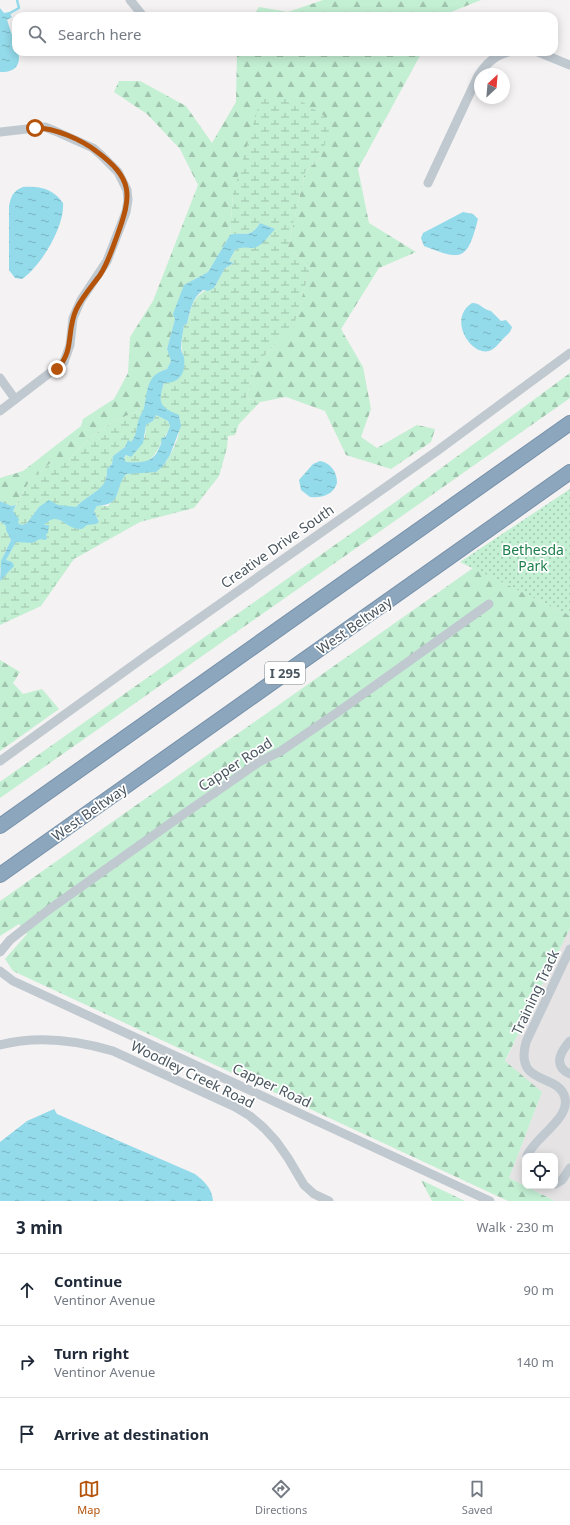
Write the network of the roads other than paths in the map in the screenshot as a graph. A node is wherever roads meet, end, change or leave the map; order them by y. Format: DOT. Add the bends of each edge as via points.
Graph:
graph roads {
  1 [pos="130,0"];
  2 [pos="140,12"];
  3 [pos="499,56"];
  4 [pos="548,56"];
  5 [pos="570,65"];
  6 [pos="0,132"];
  7 [pos="428,183"];
  8 [pos="570,353"];
  9 [pos="0,378"];
  10 [pos="15,399"];
  11 [pos="0,411"];
  12 [pos="570,423"];
  13 [pos="570,472"];
  14 [pos="489,604"];
  15 [pos="0,761"];
  16 [pos="0,826"];
  17 [pos="0,875"];
  18 [pos="570,949"];
  19 [pos="0,952"];
  20 [pos="0,971"];
  21 [pos="570,1041"];
  22 [pos="4,1044"];
  23 [pos="570,1074"];
  24 [pos="529,1153"];
  25 [pos="570,1168"];
  26 [pos="558,1182"];
  27 [pos="329,1201"];
  28 [pos="490,1201"];
  1 -- 2 [label="street"];
  3 -- 7 [label="street" via="484,67 478,76"];
  4 -- 5 [label="street"];
  6 -- 10 [label="street" via="45,127 93,148 118,172 125,185 128,200 126,212 107,261 76,309 70,327 69,350 64,362"];
  8 -- 15 [label="street, Creative Drive South" via="437,451"];
  9 -- 10 [label="street"];
  10 -- 11 [label="street"];
  12 -- 16 [label="highway, I 295"];
  13 -- 17 [label="highway, West Beltway / I 295"];
  14 -- 19 [label="street, Capper Road" via="332,716 281,751 259,762 47,911 10,940"];
  18 -- 24 [label="street, Training Track" via="524,1051 525,1061 535,1076 558,1086 563,1092 565,1107"];
  20 -- 28 [label="street, Capper Road" via="13,981"];
  21 -- 23 [label="street" via="561,1052 559,1060"];
  22 -- 27 [label="street, Woodley Creek Road" via="53,1039 94,1045 113,1051 235,1107 250,1116 272,1137 304,1185 314,1194"];
  25 -- 26 [label="street"];
}
